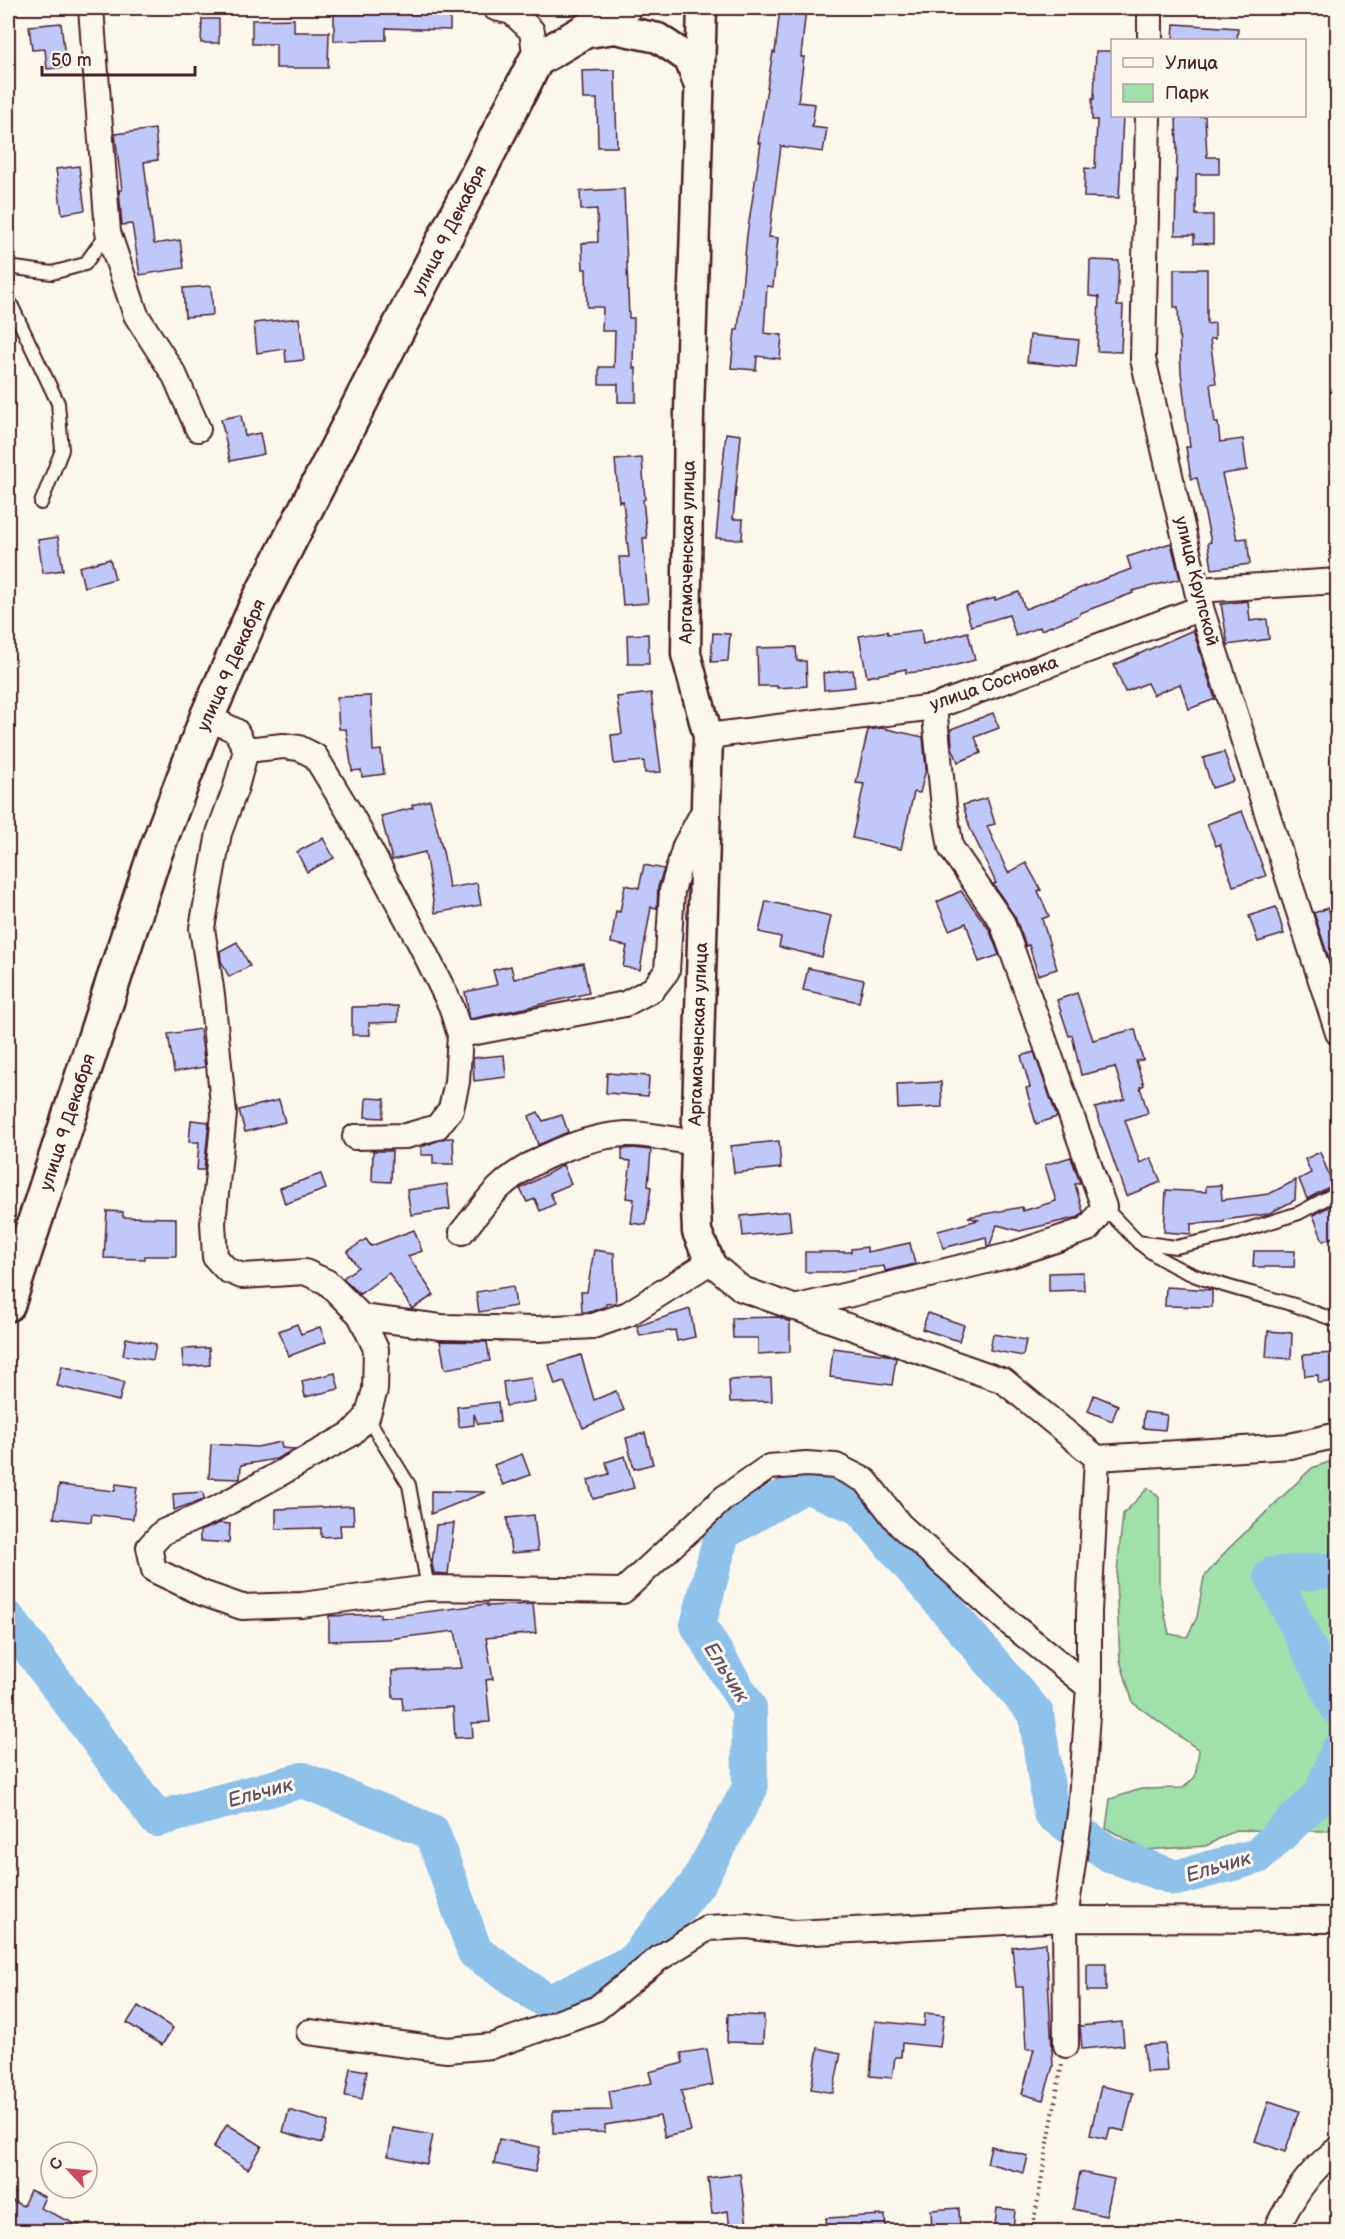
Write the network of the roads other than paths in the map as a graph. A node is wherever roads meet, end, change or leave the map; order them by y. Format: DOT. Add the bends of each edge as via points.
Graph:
graph roads {
  1 [pos="91,8"];
  2 [pos="495,8"];
  3 [pos="624,8"];
  4 [pos="702,8"];
  5 [pos="1150,8"];
  6 [pos="579,34"];
  7 [pos="1150,39"];
  8 [pos="536,60"];
  9 [pos="700,88"];
  10 [pos="1148,117"];
  11 [pos="108,232"];
  12 [pos="8,267"];
  13 [pos="8,298"];
  14 [pos="198,429"];
  15 [pos="41,503"];
  16 [pos="1338,581"];
  17 [pos="1199,599"];
  18 [pos="934,707"];
  19 [pos="207,717"];
  20 [pos="708,736"];
  21 [pos="246,750"];
  22 [pos="706,807"];
  23 [pos="1337,1032"];
  24 [pos="460,1035"];
  25 [pos="355,1137"];
  26 [pos="695,1143"];
  27 [pos="1338,1192"];
  28 [pos="1104,1207"];
  29 [pos="462,1233"];
  30 [pos="1138,1242"];
  31 [pos="710,1262"];
  32 [pos="9,1300"];
  33 [pos="794,1308"];
  34 [pos="362,1317"];
  35 [pos="1338,1321"];
  36 [pos="367,1417"];
  37 [pos="1338,1435"];
  38 [pos="1097,1458"];
  39 [pos="428,1588"];
  40 [pos="1089,1687"];
  41 [pos="1065,1919"];
  42 [pos="1338,1920"];
  43 [pos="309,2032"];
  44 [pos="1066,2045"];
  45 [pos="1338,2149"];
  46 [pos="1275,2232"];
  1 -- 11 [label="street"];
  2 -- 8 [label="street" via="512,12 532,31"];
  3 -- 6 [label="main road"];
  4 -- 9 [label="street, Аргамаченская улица"];
  5 -- 7 [label="street"];
  6 -- 8 [label="main road"];
  6 -- 9 [label="street" via="615,29 658,38 688,59"];
  8 -- 19 [label="main road, улица 9 Декабря" via="256,606"];
  9 -- 20 [label="street, Аргамаченская улица" via="689,411 686,654"];
  10 -- 17 [label="street, улица Крупской" via="1143,359"];
  11 -- 12 [label="lane" via="85,264 52,273"];
  11 -- 14 [label="street" via="136,315 175,376"];
  13 -- 15 [label="lane" via="58,403 62,450"];
  16 -- 17 [label="street, улица Сосновка"];
  17 -- 18 [label="street, улица Сосновка"];
  17 -- 23 [label="street, улица Крупской"];
  18 -- 20 [label="street, улица Сосновка"];
  18 -- 28 [label="street" via="951,848 1002,922"];
  19 -- 21 [label="street" via="236,731"];
  19 -- 32 [label="main road, улица 9 Декабря" via="154,856"];
  20 -- 22 [label="street, Аргамаченская улица"];
  21 -- 24 [label="street" via="283,746 315,756 420,943 451,1006"];
  21 -- 34 [label="street" via="219,833 202,928 224,1114 213,1223 215,1257 227,1270 242,1276 305,1272 327,1282"];
  22 -- 24 [label="street" via="685,846 672,891 667,972 653,989 625,1004"];
  22 -- 26 [label="street, Аргамаченская улица"];
  24 -- 25 [label="street" via="451,1108 437,1127 406,1136"];
  26 -- 29 [label="street" via="627,1134 555,1152 500,1187"];
  26 -- 31 [label="street, Аргамаченская улица" via="697,1232"];
  27 -- 30 [label="lane" via="1299,1214 1226,1236 1176,1247"];
  28 -- 30 [label="lane"];
  28 -- 33 [label="street" via="1088,1229 1011,1255"];
  30 -- 35 [label="lane" via="1173,1267 1192,1275"];
  31 -- 33 [label="street" via="742,1289"];
  31 -- 34 [label="street" via="628,1314 593,1326 441,1328"];
  33 -- 38 [label="street" via="1004,1381"];
  34 -- 36 [label="street" via="376,1349 375,1390"];
  36 -- 39 [label="lane" via="409,1485"];
  36 -- 39 [label="street" via="351,1434 299,1465 164,1532 149,1547 154,1570 242,1607 302,1605"];
  37 -- 38 [label="street" via="1290,1446"];
  38 -- 40 [label="street"];
  39 -- 40 [label="street" via="623,1591 724,1498 769,1467 836,1466 866,1481 900,1525 1012,1625"];
  40 -- 41 [label="street" via="1080,1814"];
  41 -- 42 [label="street"];
  41 -- 43 [label="street" via="795,1933 747,1926 708,1928 658,1959 596,2009 492,2046 447,2050"];
  41 -- 44 [label="street"];
  45 -- 46 [label="street" via="1323,2160 1292,2197"];
}
